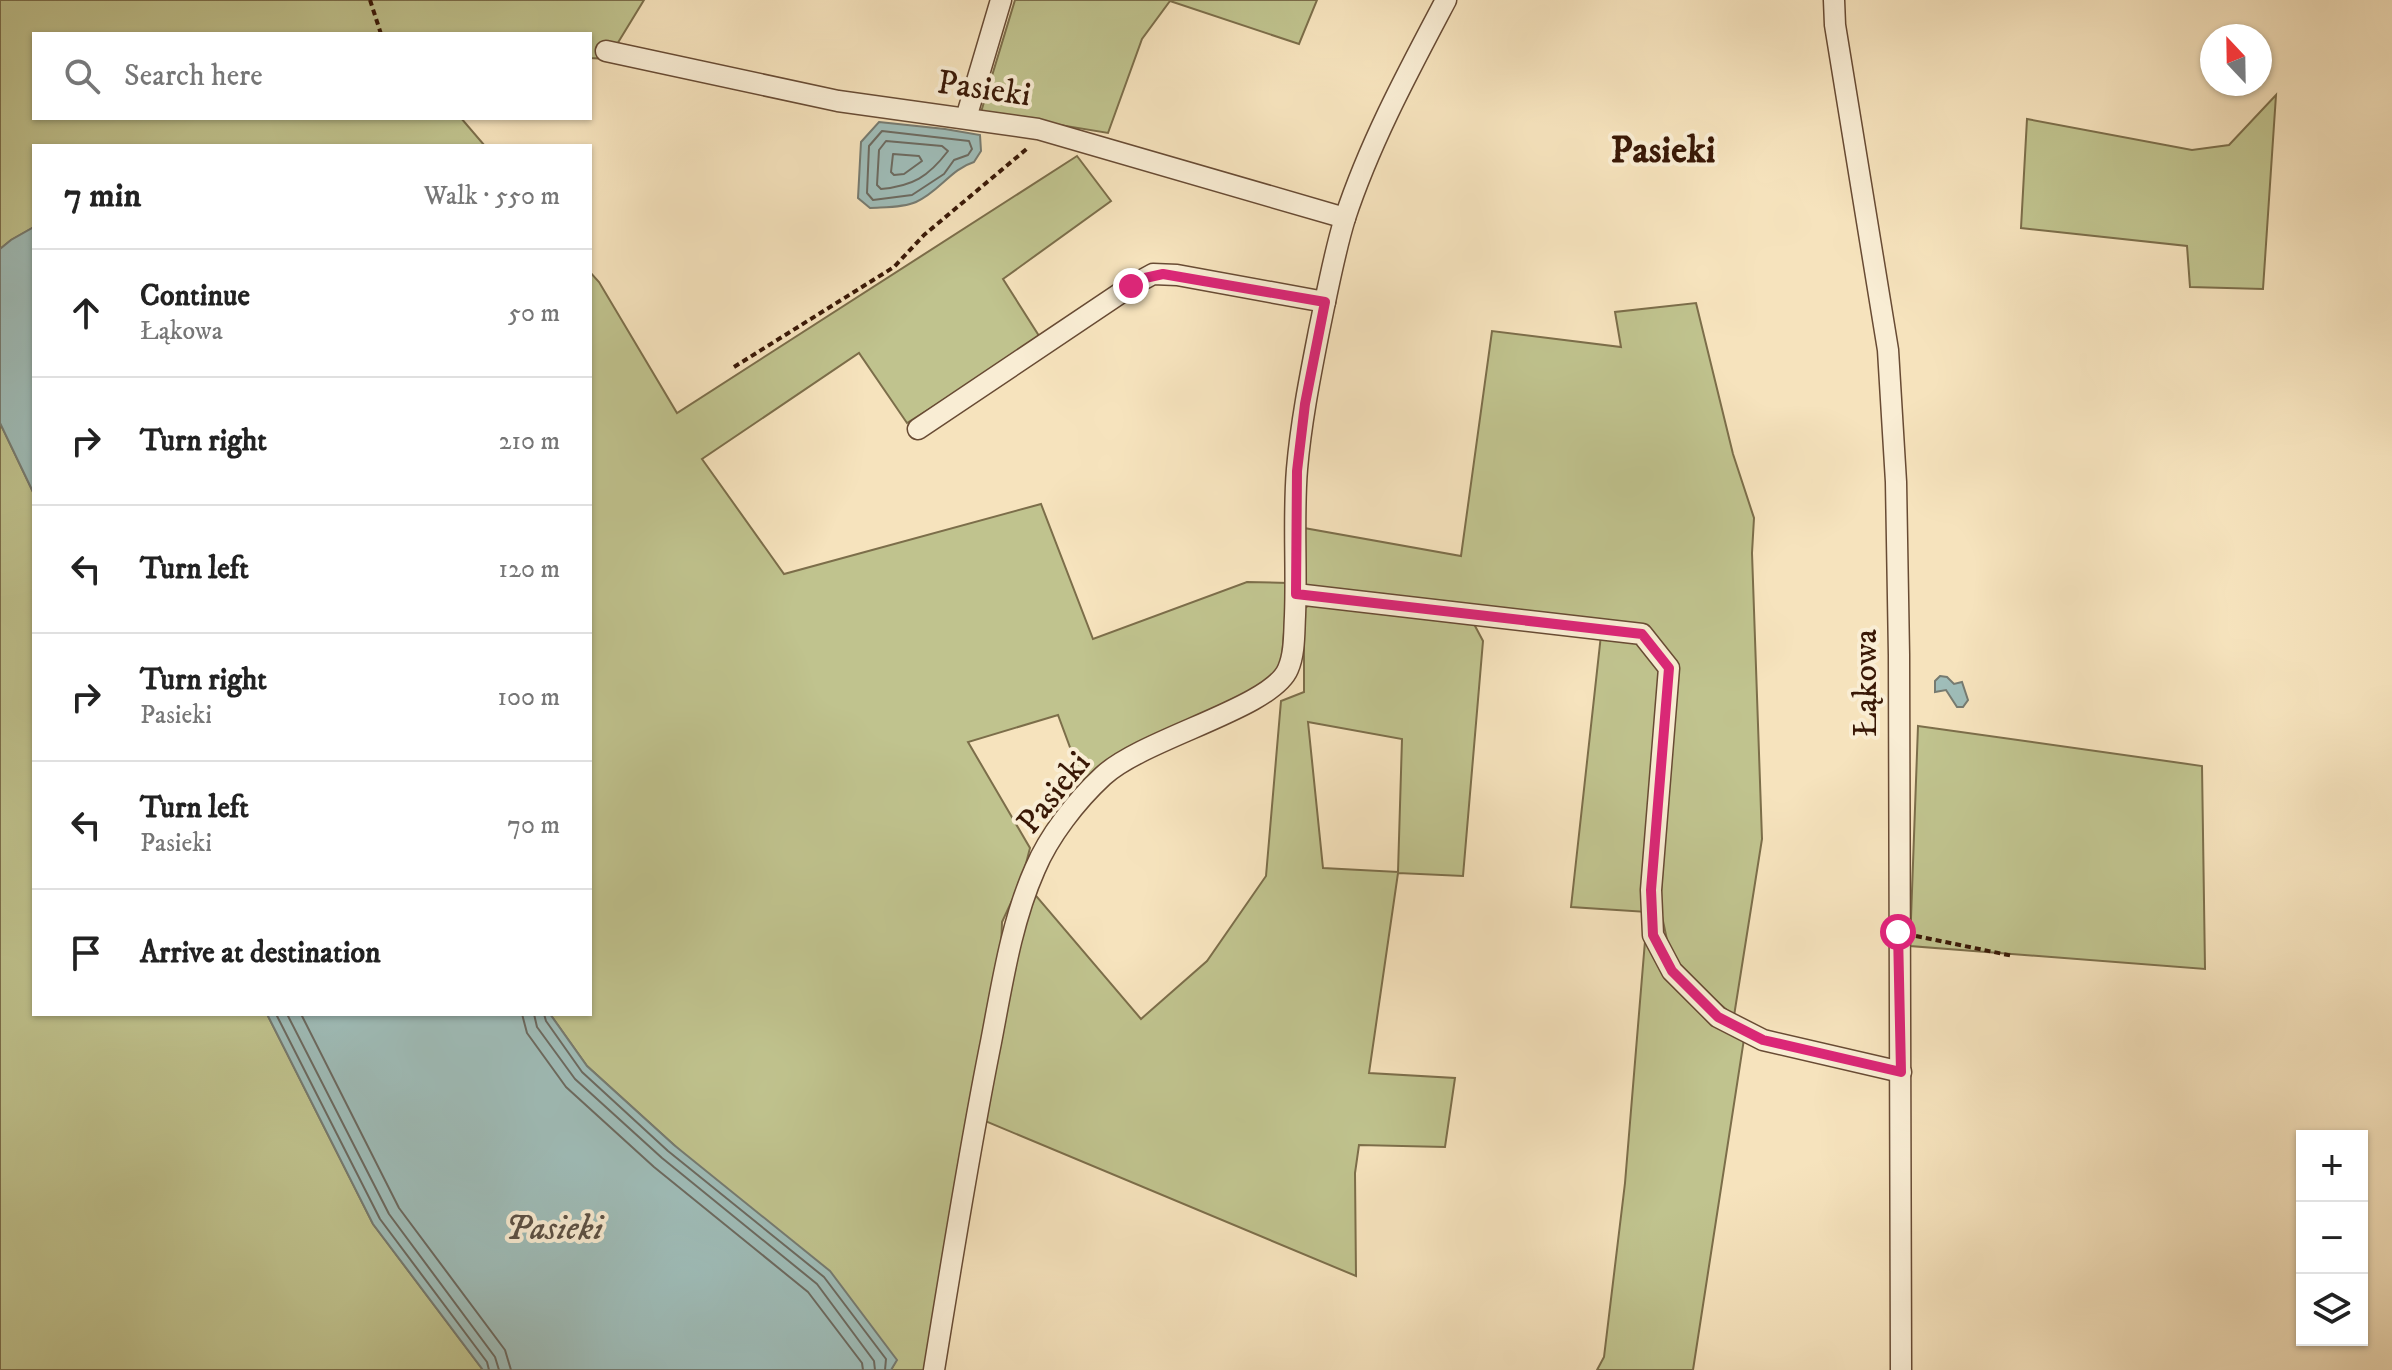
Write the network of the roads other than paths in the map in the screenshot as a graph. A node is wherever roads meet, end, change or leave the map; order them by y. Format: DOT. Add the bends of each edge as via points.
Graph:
graph roads {
  1 [pos="1001,0"];
  2 [pos="1446,0"];
  3 [pos="1834,0"];
  4 [pos="606,51"];
  5 [pos="966,118"];
  6 [pos="1345,218"];
  7 [pos="1325,302"];
  8 [pos="918,429"];
  9 [pos="1296,594"];
  10 [pos="1901,1072"];
  11 [pos="934,1370"];
  12 [pos="1901,1370"];
  1 -- 5 [label="street"];
  2 -- 6 [label="street, Pasieki"];
  3 -- 10 [label="street, Łąkowa" via="1888,350 1899,624"];
  4 -- 5 [label="street, Pasieki" via="838,101"];
  5 -- 6 [label="street, Pasieki" via="1044,130"];
  6 -- 7 [label="street, Pasieki"];
  7 -- 8 [label="street" via="1153,274"];
  7 -- 9 [label="street, Pasieki" via="1297,471"];
  9 -- 10 [label="street" via="1642,634 1669,668 1651,890 1653,935 1672,971 1718,1017 1763,1040"];
  9 -- 11 [label="street, Pasieki" via="1289,669 1279,683 1260,698 1151,745 1105,774 1035,868 1001,987"];
  10 -- 12 [label="street, Łąkowa"];
}
